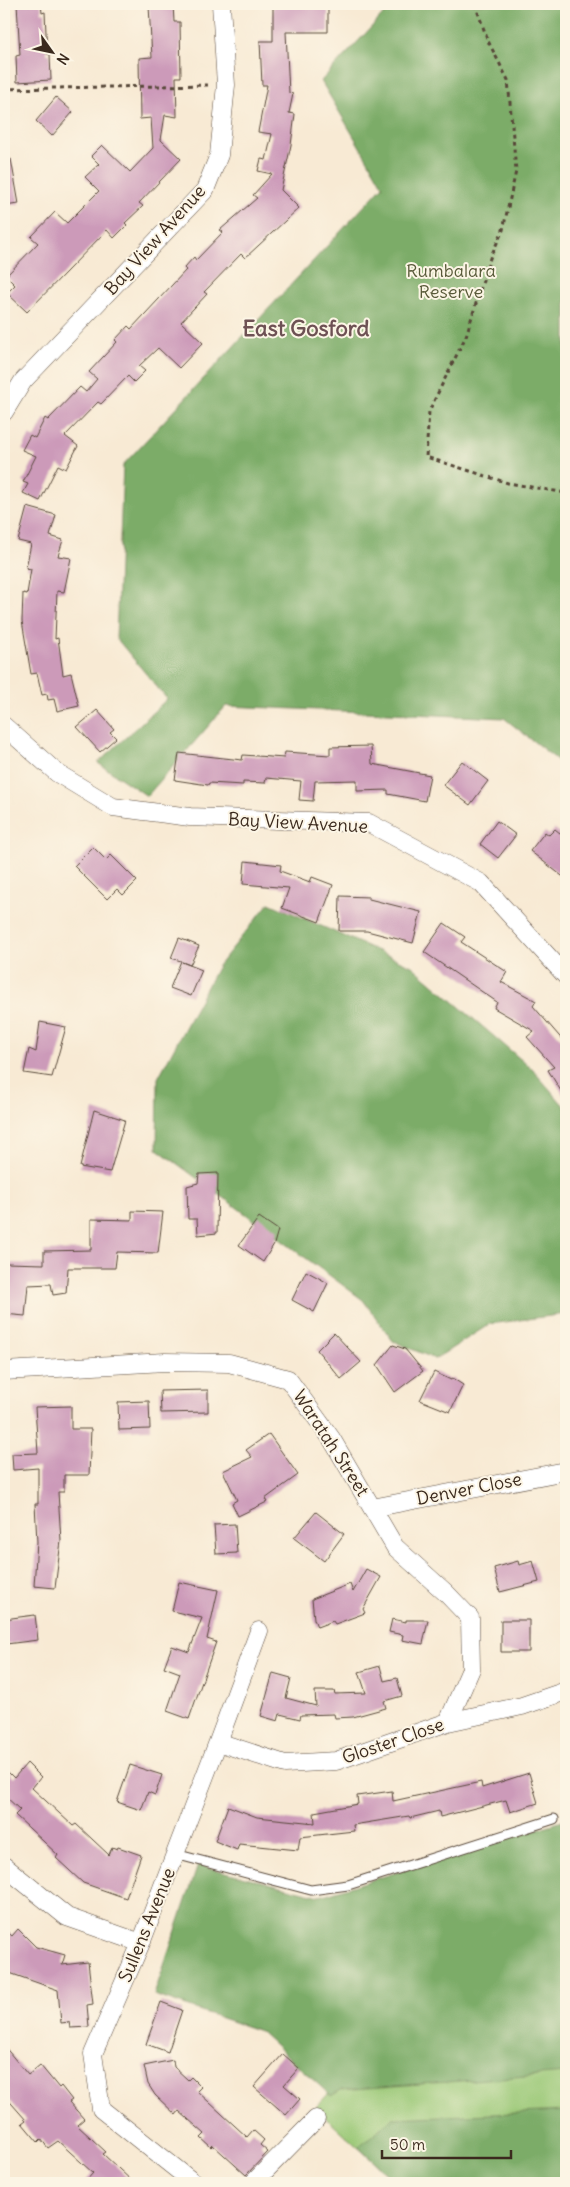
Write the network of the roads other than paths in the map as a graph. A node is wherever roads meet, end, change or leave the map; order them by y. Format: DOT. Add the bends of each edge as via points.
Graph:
graph roads {
  1 [pos="221,4"];
  2 [pos="4,412"];
  3 [pos="4,726"];
  4 [pos="566,976"];
  5 [pos="4,1371"];
  6 [pos="566,1471"];
  7 [pos="372,1508"];
  8 [pos="259,1631"];
  9 [pos="566,1691"];
  10 [pos="448,1722"];
  11 [pos="218,1742"];
  12 [pos="554,1819"];
  13 [pos="175,1854"];
  14 [pos="4,1866"];
  15 [pos="141,1943"];
  16 [pos="316,2119"];
  17 [pos="194,2183"];
  18 [pos="253,2183"];
  1 -- 2 [label="street, Bay View Avenue" via="226,85 219,156 205,190 23,381"];
  3 -- 4 [label="street, Bay View Avenue" via="57,773 113,807 190,818 369,824 481,883"];
  5 -- 7 [label="street, Waratah Street" via="165,1362 229,1363 288,1379 331,1438"];
  6 -- 7 [label="street, Denver Close"];
  7 -- 10 [label="street, Waratah Street" via="395,1547 470,1618 471,1669"];
  8 -- 11 [label="street, Sullens Avenue"];
  9 -- 10 [label="street, Gloster Close" via="522,1706"];
  10 -- 11 [label="street, Gloster Close" via="336,1761 285,1764"];
  11 -- 13 [label="street, Sullens Avenue"];
  12 -- 13 [label="lane" via="348,1885 311,1890"];
  13 -- 15 [label="street, Sullens Avenue"];
  14 -- 15 [label="street" via="66,1917"];
  15 -- 17 [label="street, Sullens Avenue" via="93,2054 101,2109"];
  16 -- 18 [label="street"];
}
